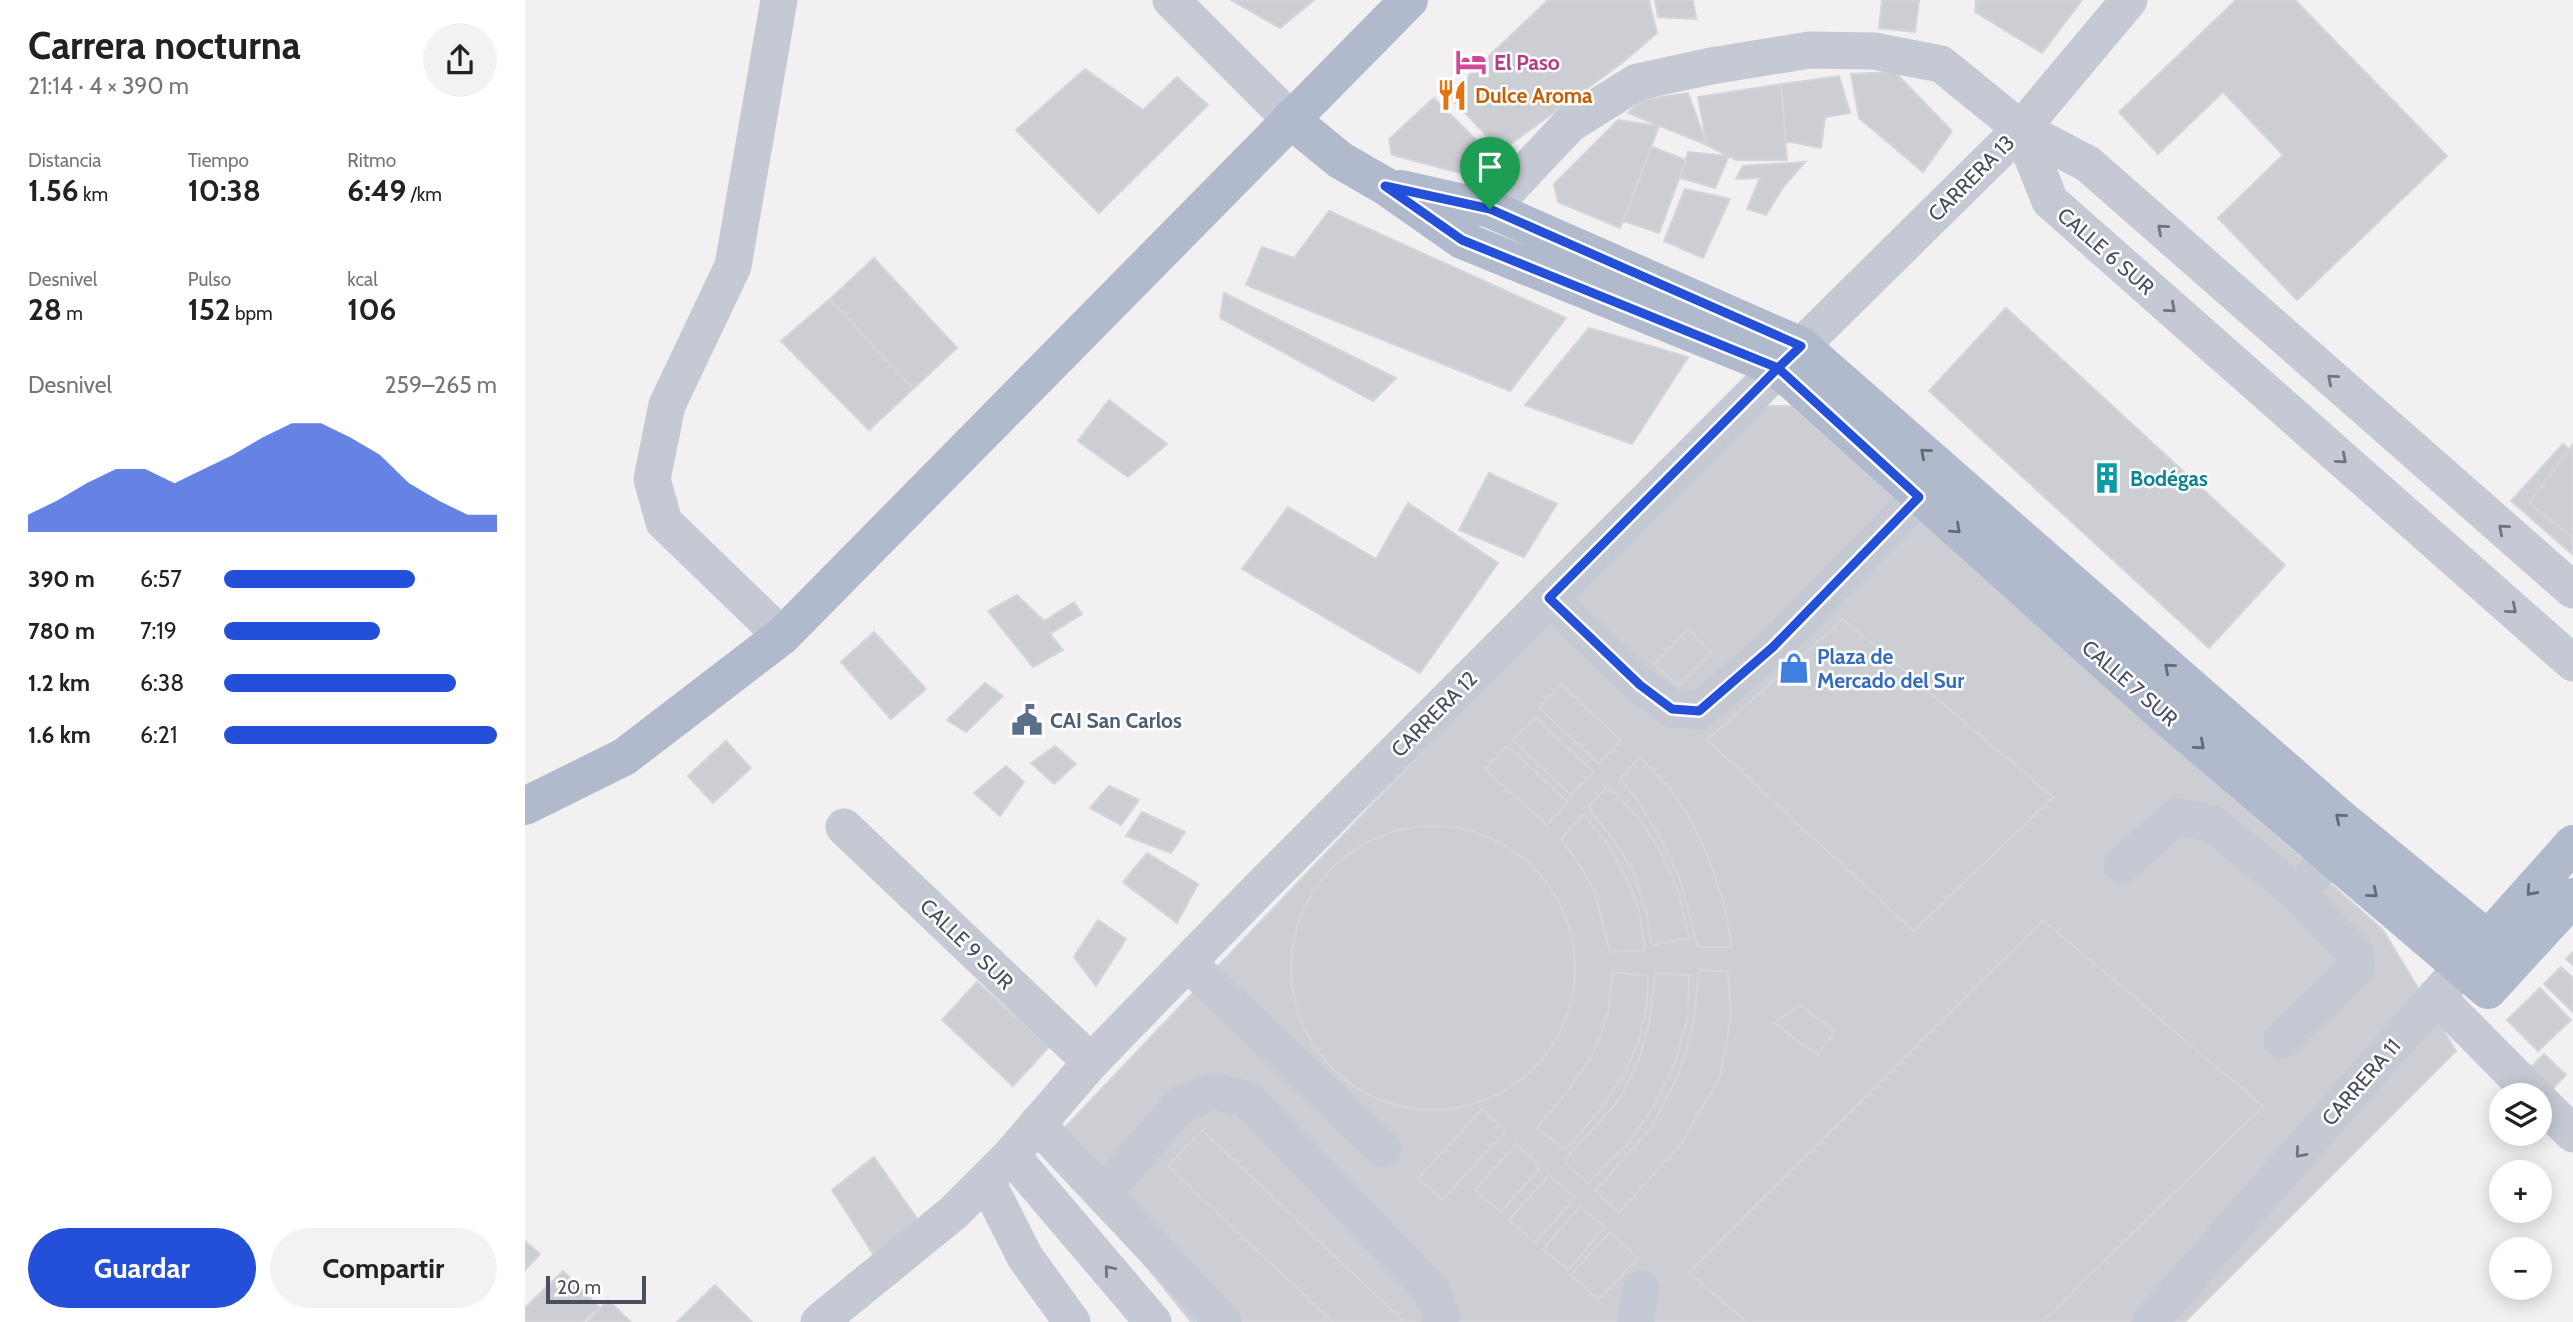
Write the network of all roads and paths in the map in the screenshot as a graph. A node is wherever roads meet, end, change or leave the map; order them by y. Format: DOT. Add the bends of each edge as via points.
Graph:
graph roads {
  1 [pos="779,0"];
  2 [pos="1171,0"];
  3 [pos="1409,0"];
  4 [pos="2129,0"];
  5 [pos="1290,119"];
  6 [pos="2021,129"];
  7 [pos="1385,186"];
  8 [pos="1490,209"];
  9 [pos="1789,357"];
  10 [pos="1919,497"];
  11 [pos="2573,590"];
  12 [pos="1549,598"];
  13 [pos="782,636"];
  14 [pos="2573,663"];
  15 [pos="525,806"];
  16 [pos="844,827"];
  17 [pos="2573,844"];
  18 [pos="2330,857"];
  19 [pos="2122,865"];
  20 [pos="2297,893"];
  21 [pos="2573,897"];
  22 [pos="2501,950"];
  23 [pos="1188,962"];
  24 [pos="2475,979"];
  25 [pos="2430,1002"];
  26 [pos="2282,1040"];
  27 [pos="1091,1062"];
  28 [pos="2520,1083"];
  29 [pos="2552,1113"];
  30 [pos="1037,1124"];
  31 [pos="2573,1134"];
  32 [pos="1383,1149"];
  33 [pos="999,1167"];
  34 [pos="1103,1194"];
  35 [pos="820,1322"];
  36 [pos="1072,1322"];
  37 [pos="1153,1322"];
  38 [pos="1223,1322"];
  39 [pos="1440,1322"];
  40 [pos="2150,1322"];
  1 -- 13 [label="street" via="733,266 667,405 652,479 664,522"];
  2 -- 5 [label="street"];
  3 -- 5 [label="main road"];
  4 -- 6 [label="street, CARRERA 13"];
  5 -- 7 [label="main road" via="1341,160"];
  5 -- 13 [label="main road"];
  6 -- 8 [label="street" via="1941,64 1874,51 1810,50 1637,82 1570,124"];
  6 -- 9 [label="street, CARRERA 13"];
  11 -- 6 [label="street, one-way" via="2088,164"];
  6 -- 14 [label="street, CALLE 6 SUR, one-way" via="2050,201"];
  7 -- 8 [label="main road"];
  7 -- 9 [label="main road" via="1462,240"];
  8 -- 9 [label="main road"];
  9 -- 10 [label="main road, CALLE 7 SUR"];
  9 -- 12 [label="street, CARRERA 12"];
  22 -- 9 [label="main road, CALLE 7 SUR, one-way"];
  10 -- 12 [label="street" via="1773,647 1699,711 1672,709 1640,685"];
  10 -- 18 [label="main road, CALLE 7 SUR, one-way"];
  12 -- 23 [label="street, CARRERA 12"];
  13 -- 15 [label="main road" via="624,757"];
  16 -- 27 [label="street, CALLE 9 SUR"];
  17 -- 22 [label="main road, CARRERA 11, one-way"];
  18 -- 20 [label="street"];
  18 -- 24 [label="main road, CALLE 7 SUR, one-way"];
  19 -- 20 [label="street" via="2177,816 2213,824"];
  20 -- 26 [label="street" via="2355,953 2356,968"];
  21 -- 22 [label="main road, CARRERA 11"];
  22 -- 24 [label="main road, CARRERA 11"];
  23 -- 27 [label="street, CARRERA 12"];
  23 -- 32 [label="street"];
  24 -- 25 [label="street, CARRERA 11"];
  25 -- 28 [label="street"];
  25 -- 40 [label="street, CARRERA 11, one-way"];
  27 -- 30 [label="street, CARRERA 12"];
  29 -- 31 [label="street"];
  30 -- 33 [label="street, CARRERA 12"];
  30 -- 34 [label="street"];
  33 -- 35 [label="street, CARRERA 12" via="953,1213"];
  33 -- 36 [label="street" via="1025,1257"];
  37 -- 33 [label="street, one-way"];
  34 -- 38 [label="street"];
  34 -- 39 [label="street" via="1181,1104 1214,1091 1247,1099 1430,1289 1443,1314"];
}
